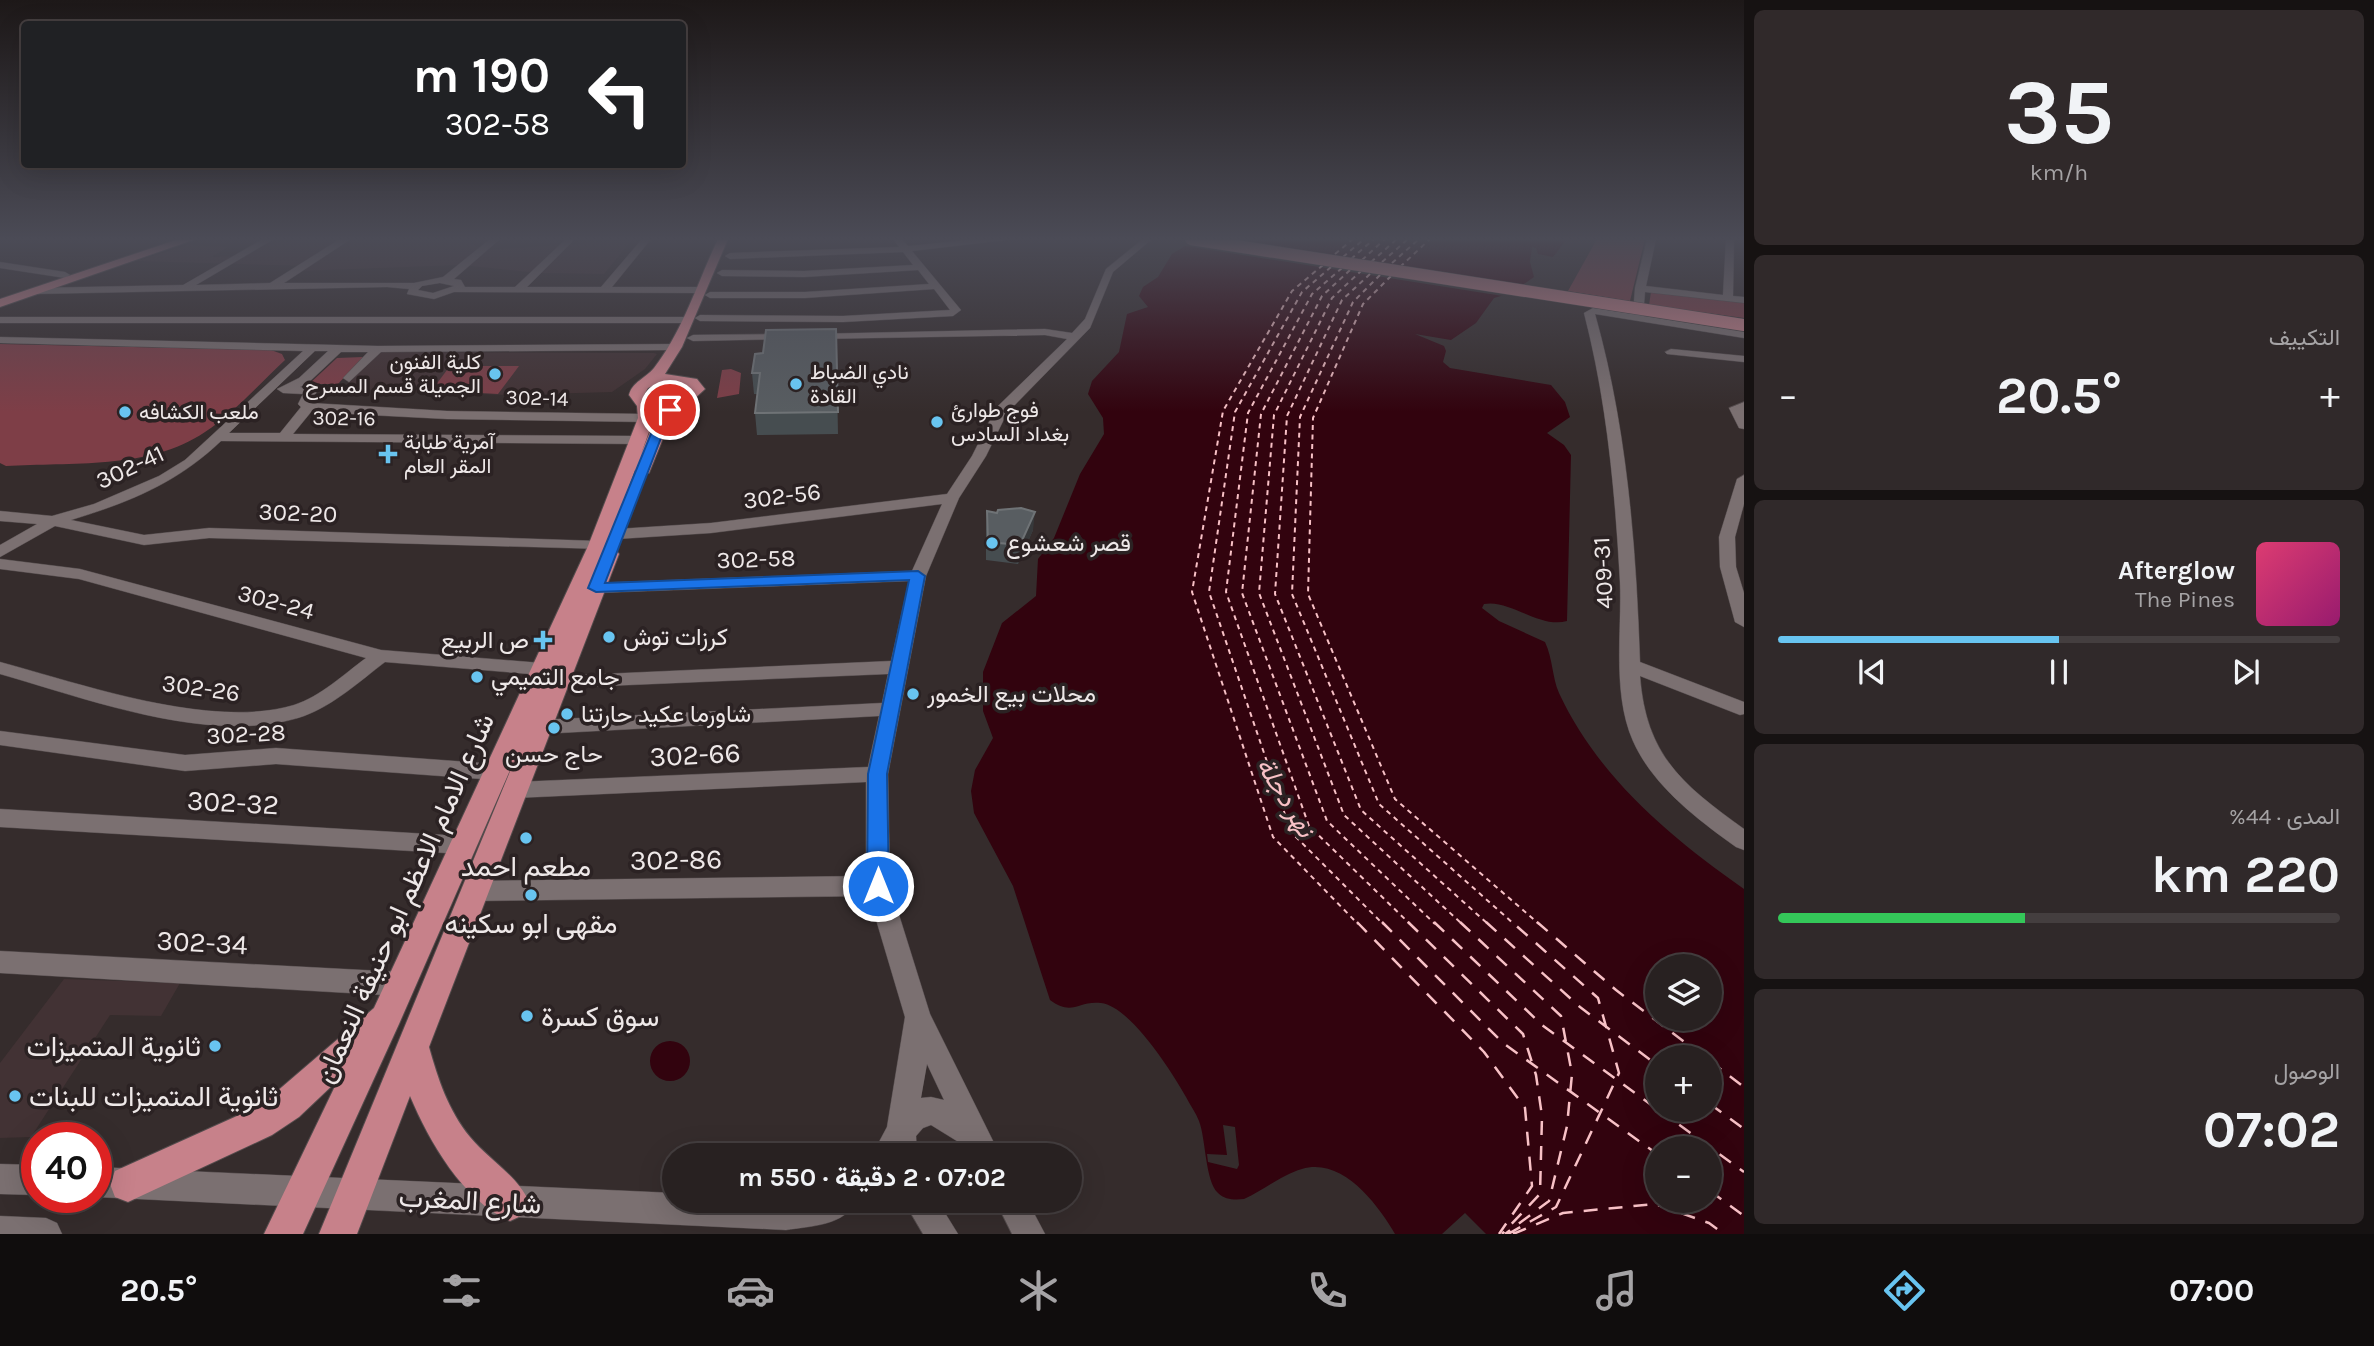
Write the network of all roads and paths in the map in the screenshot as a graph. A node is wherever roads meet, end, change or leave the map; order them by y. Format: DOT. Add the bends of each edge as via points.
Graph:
graph roads {
  1 [pos="426,296"];
  2 [pos="703,297"];
  3 [pos="945,297"];
  4 [pos="1102,297"];
  5 [pos="1561,297"];
  6 [pos="1639,297"];
  7 [pos="1716,297"];
  8 [pos="1728,298"];
  9 [pos="1744,300"];
  10 [pos="1638,318"];
  11 [pos="693,319"];
  12 [pos="0,320"];
  13 [pos="396,321"];
  14 [pos="1744,325"];
  15 [pos="1744,335"];
  16 [pos="1074,337"];
  17 [pos="693,338"];
  18 [pos="0,340"];
  19 [pos="675,347"];
  20 [pos="312,348"];
  21 [pos="338,348"];
  22 [pos="363,349"];
  23 [pos="378,349"];
  24 [pos="1671,352"];
  25 [pos="1744,359"];
  26 [pos="684,377"];
  27 [pos="349,379"];
  28 [pos="283,389"];
  29 [pos="265,392"];
  30 [pos="308,407"];
  31 [pos="1739,407"];
  32 [pos="643,410"];
  33 [pos="1744,425"];
  34 [pos="217,438"];
  35 [pos="282,439"];
  36 [pos="1744,479"];
  37 [pos="952,498"];
  38 [pos="0,516"];
  39 [pos="53,521"];
  40 [pos="608,540"];
  41 [pos="0,552"];
  42 [pos="0,564"];
  43 [pos="918,576"];
  44 [pos="596,588"];
  45 [pos="1744,622"];
  46 [pos="382,656"];
  47 [pos="1631,666"];
  48 [pos="900,667"];
  49 [pos="0,668"];
  50 [pos="550,676"];
  51 [pos="1741,708"];
  52 [pos="892,709"];
  53 [pos="540,727"];
  54 [pos="0,738"];
  55 [pos="496,772"];
  56 [pos="877,774"];
  57 [pos="515,790"];
  58 [pos="0,818"];
  59 [pos="1744,841"];
  60 [pos="463,845"];
  61 [pos="878,886"];
  62 [pos="475,891"];
  63 [pos="0,962"];
  64 [pos="394,999"];
  65 [pos="918,1017"];
  66 [pos="412,1044"];
  67 [pos="898,1143"];
  68 [pos="899,1143"];
  69 [pos="977,1143"];
  70 [pos="979,1143"];
  71 [pos="0,1179"];
  72 [pos="21,1180"];
  73 [pos="112,1183"];
  74 [pos="305,1191"];
  75 [pos="355,1194"];
  76 [pos="510,1202"];
  77 [pos="662,1209"];
  78 [pos="763,1213"];
  79 [pos="793,1213"];
  80 [pos="927,1213"];
  81 [pos="1017,1213"];
  82 [pos="0,1232"];
  83 [pos="46,1234"];
  84 [pos="283,1234"];
  85 [pos="338,1234"];
  86 [pos="942,1234"];
  87 [pos="1029,1234"];
  1 -- 13 [label="street"];
  2 -- 11 [label="main road, شارع الامام الاعظم ابو حنيفة النعمان"];
  3 -- 11 [label="street" via="956,310 953,313"];
  4 -- 16 [label="street" via="1096,313"];
  5 -- 14 [label="main road, bridge"];
  6 -- 10 [label="street"];
  7 -- 8 [label="street"];
  8 -- 9 [label="street"];
  10 -- 15 [label="street"];
  10 -- 47 [label="street, 409-31" via="1589,313 1620,460"];
  11 -- 13 [label="street"];
  11 -- 17 [label="main road, شارع الامام الاعظم ابو حنيفة النعمان"];
  11 -- 19 [label="main road, شارع الامام الاعظم ابو حنيفة النعمان"];
  12 -- 13 [label="street"];
  13 -- 22 [label="street"];
  16 -- 17 [label="street" via="1040,332"];
  16 -- 37 [label="street" via="1001,411"];
  17 -- 26 [label="main road, شارع الامام الاعظم ابو حنيفة النعمان"];
  18 -- 20 [label="street"];
  19 -- 23 [label="street"];
  19 -- 32 [label="main road, شارع الامام الاعظم ابو حنيفة النعمان"];
  20 -- 21 [label="street"];
  20 -- 29 [label="street, 302-41"];
  21 -- 22 [label="street"];
  21 -- 28 [label="street" via="303,380"];
  22 -- 23 [label="street"];
  23 -- 27 [label="street"];
  24 -- 25 [label="street"];
  26 -- 32 [label="main road" via="662,404"];
  26 -- 32 [label="main road" via="667,378"];
  26 -- 40 [label="main road, شارع الامام الاعظم ابو حنيفة النعمان"];
  28 -- 29 [label="street"];
  28 -- 30 [label="street" via="311,391 304,404"];
  29 -- 34 [label="street, 302-41"];
  30 -- 32 [label="street, 302-14" via="447,415"];
  30 -- 35 [label="street"];
  31 -- 33 [label="street"];
  32 -- 35 [label="street, 302-16"];
  32 -- 40 [label="main road, شارع الامام الاعظم ابو حنيفة النعمان"];
  34 -- 35 [label="street, 302-16"];
  34 -- 39 [label="street, 302-41" via="164,479"];
  36 -- 45 [label="street" via="1727,537 1728,567"];
  37 -- 40 [label="street, 302-56"];
  37 -- 43 [label="street"];
  38 -- 39 [label="street, 302-20"];
  39 -- 40 [label="street, 302-20" via="144,540 222,534"];
  39 -- 41 [label="street, 302-41"];
  40 -- 44 [label="main road, شارع الامام الاعظم ابو حنيفة النعمان"];
  40 -- 50 [label="main road, شارع الامام الاعظم ابو حنيفة النعمان"];
  42 -- 46 [label="street, 302-24" via="80,574"];
  43 -- 44 [label="street, 302-58"];
  43 -- 48 [label="street"];
  44 -- 50 [label="main road, شارع الامام الاعظم ابو حنيفة النعمان"];
  46 -- 49 [label="street, 302-26" via="300,711 234,720 133,702"];
  46 -- 50 [label="street, 302-24"];
  47 -- 51 [label="street"];
  47 -- 59 [label="street, 409-31" via="1644,741 1698,804"];
  48 -- 50 [label="street, 302-24"];
  48 -- 52 [label="street"];
  50 -- 53 [label="main road, شارع الامام الاعظم ابو حنيفة النعمان"];
  50 -- 55 [label="main road, شارع الامام الاعظم ابو حنيفة النعمان"];
  52 -- 53 [label="street"];
  52 -- 56 [label="street"];
  53 -- 57 [label="main road, شارع الامام الاعظم ابو حنيفة النعمان"];
  54 -- 55 [label="street, 302-28" via="185,763 276,756"];
  55 -- 60 [label="main road, شارع الامام الاعظم ابو حنيفة النعمان"];
  56 -- 57 [label="street, 302-66"];
  56 -- 61 [label="street"];
  57 -- 62 [label="main road, شارع الامام الاعظم ابو حنيفة النعمان"];
  58 -- 60 [label="street, 302-32"];
  60 -- 64 [label="main road, شارع الامام الاعظم ابو حنيفة النعمان"];
  61 -- 62 [label="street, 302-86"];
  61 -- 65 [label="street"];
  62 -- 66 [label="main road, شارع الامام الاعظم ابو حنيفة النعمان"];
  63 -- 64 [label="street, 302-34"];
  64 -- 73 [label="main road" via="287,1105 269,1117"];
  64 -- 74 [label="main road, شارع الامام الاعظم ابو حنيفة النعمان"];
  65 -- 67 [label="street"];
  65 -- 70 [label="street"];
  66 -- 75 [label="main road, شارع الامام الاعظم ابو حنيفة النعمان"];
  66 -- 76 [label="main road" via="432,1114 460,1156"];
  68 -- 69 [label="street" via="915,1115 936,1111 947,1114"];
  71 -- 72 [label="street"];
  73 -- 74 [label="street, شارع المغرب"];
  74 -- 75 [label="street, شارع المغرب"];
  74 -- 84 [label="main road, شارع الامام الاعظم ابو حنيفة النعمان"];
  75 -- 76 [label="street, شارع المغرب"];
  75 -- 85 [label="main road, شارع الامام الاعظم ابو حنيفة النعمان"];
  76 -- 77 [label="street, شارع المغرب"];
  78 -- 79 [label="street, شارع المغرب"];
  80 -- 86 [label="street"];
  81 -- 87 [label="street"];
  82 -- 83 [label="street"];
}
